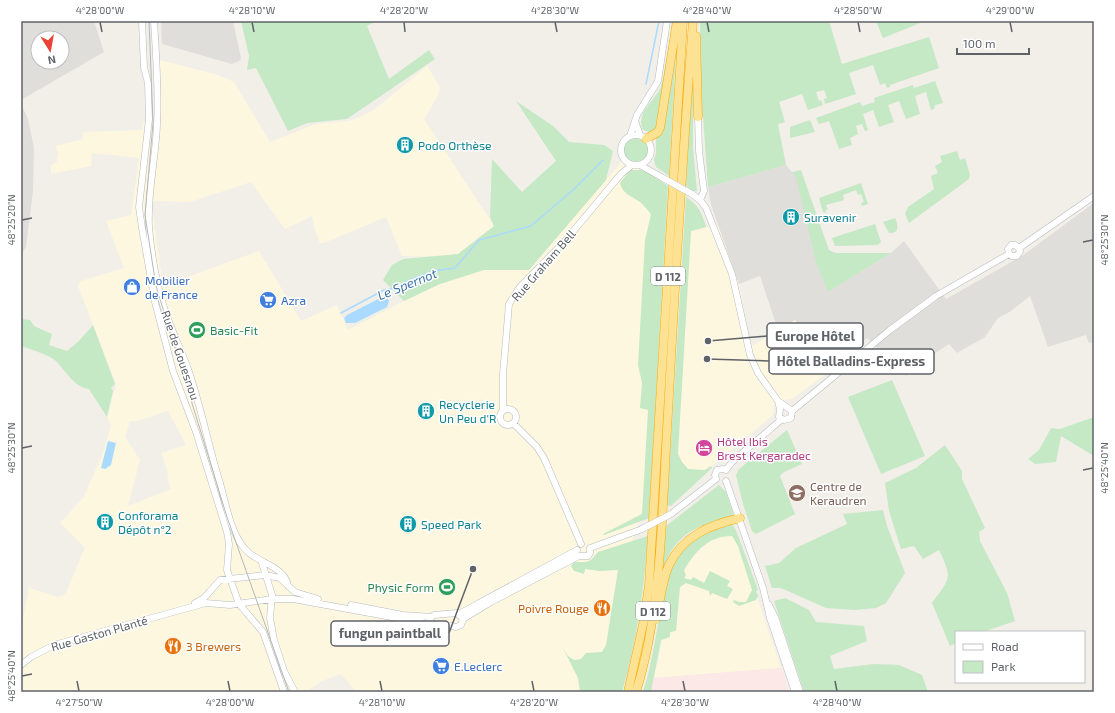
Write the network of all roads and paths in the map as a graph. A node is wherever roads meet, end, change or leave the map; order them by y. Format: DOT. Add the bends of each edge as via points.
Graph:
graph roads {
  1 [pos="142,21"];
  2 [pos="154,21"];
  3 [pos="667,21"];
  4 [pos="677,21"];
  5 [pos="683,21"];
  6 [pos="694,21"];
  7 [pos="698,118"];
  8 [pos="635,121"];
  9 [pos="630,136"];
  10 [pos="643,137"];
  11 [pos="650,158"];
  12 [pos="624,160"];
  13 [pos="640,164"];
  14 [pos="632,165"];
  15 [pos="653,171"];
  16 [pos="621,174"];
  17 [pos="1094,196"];
  18 [pos="700,200"];
  19 [pos="503,395"];
  20 [pos="783,407"];
  21 [pos="510,410"];
  22 [pos="503,411"];
  23 [pos="792,411"];
  24 [pos="782,419"];
  25 [pos="513,423"];
  26 [pos="726,470"];
  27 [pos="716,479"];
  28 [pos="726,481"];
  29 [pos="740,518"];
  30 [pos="581,544"];
  31 [pos="590,548"];
  32 [pos="578,553"];
  33 [pos="262,563"];
  34 [pos="266,575"];
  35 [pos="230,579"];
  36 [pos="288,586"];
  37 [pos="272,599"];
  38 [pos="766,599"];
  39 [pos="239,604"];
  40 [pos="180,609"];
  41 [pos="451,615"];
  42 [pos="435,616"];
  43 [pos="461,617"];
  44 [pos="430,624"];
  45 [pos="440,626"];
  46 [pos="452,626"];
  47 [pos="21,665"];
  48 [pos="640,680"];
  49 [pos="284,692"];
  50 [pos="295,692"];
  51 [pos="628,692"];
  52 [pos="636,692"];
  53 [pos="795,692"];
  54 [pos="800,692"];
  1 -- 35 [label="main road, Rue de Gouesnou" via="149,119 139,207 142,228 155,302 173,371 196,432 227,532 227,569"];
  2 -- 33 [label="main road, Rue de Gouesnou" via="158,123 148,206 149,228 159,284 167,317 193,383 213,461 233,524 244,547"];
  3 -- 8 [label="main road" via="658,81 640,108"];
  4 -- 10 [label="highway" via="660,128 658,132"];
  5 -- 51 [label="highway, D 112" via="649,584"];
  6 -- 7 [label="highway"];
  6 -- 48 [label="highway, D 112" via="680,189 660,540 651,620"];
  7 -- 18 [label="main road" via="704,191"];
  8 -- 9 [label="main road"];
  8 -- 10 [label="main road"];
  9 -- 10 [label="main road"];
  9 -- 12 [label="main road" via="622,147"];
  10 -- 11 [label="main road" via="651,148"];
  11 -- 13 [label="main road"];
  11 -- 15 [label="main road"];
  12 -- 14 [label="main road"];
  12 -- 16 [label="main road, Rue Graham Bell"];
  13 -- 14 [label="main road"];
  13 -- 15 [label="main road"];
  14 -- 16 [label="main road, Rue Graham Bell"];
  15 -- 18 [label="main road, bridge"];
  16 -- 19 [label="main road, Rue Graham Bell" via="568,237 519,288 509,304"];
  17 -- 23 [label="main road" via="1019,248 1011,245 1008,249 1009,254 930,301 890,330"];
  18 -- 20 [label="main road" via="706,208 732,274 751,358 758,373"];
  19 -- 21 [label="main road, Rue Graham Bell"];
  19 -- 22 [label="main road, Rue Graham Bell"];
  20 -- 23 [label="main road"];
  20 -- 24 [label="main road" via="779,415"];
  21 -- 22 [label="main road"];
  21 -- 25 [label="main road" via="516,416"];
  22 -- 25 [label="main road" via="500,416 502,423"];
  23 -- 24 [label="main road" via="789,419"];
  24 -- 26 [label="main road"];
  25 -- 30 [label="main road" via="537,447 544,458"];
  26 -- 27 [label="main road" via="717,470"];
  26 -- 28 [label="main road"];
  27 -- 28 [label="main road"];
  27 -- 31 [label="main road, bridge" via="671,514 642,529"];
  28 -- 29 [label="main road"];
  29 -- 38 [label="main road"];
  29 -- 48 [label="highway" via="692,536 682,545 668,566"];
  30 -- 31 [label="main road" via="586,543"];
  30 -- 32 [label="main road"];
  31 -- 32 [label="main road" via="588,556"];
  32 -- 43 [label="main road"];
  33 -- 34 [label="main road, Rue de Gouesnou"];
  33 -- 36 [label="main road" via="277,569 285,577"];
  34 -- 35 [label="main road"];
  34 -- 36 [label="main road" via="280,578"];
  34 -- 37 [label="main road, Rue de Gouesnou"];
  35 -- 39 [label="main road, Rue de Gouesnou"];
  35 -- 40 [label="main road, Rue Gaston Planté" via="220,580 204,598"];
  36 -- 42 [label="main road" via="295,592 321,600 403,614"];
  37 -- 39 [label="main road, Rue Gaston Planté"];
  37 -- 44 [label="main road, Rue Gaston Planté" via="293,599"];
  37 -- 50 [label="main road, Rue de Gouesnou" via="270,618 274,640"];
  38 -- 53 [label="main road"];
  38 -- 54 [label="main road" via="775,616"];
  39 -- 40 [label="main road, Rue Gaston Planté" via="206,603"];
  39 -- 49 [label="main road, Rue de Gouesnou" via="263,632"];
  40 -- 47 [label="main road, Rue Gaston Planté" via="54,645 31,656"];
  41 -- 42 [label="main road"];
  41 -- 43 [label="main road"];
  41 -- 46 [label="main road" via="449,621"];
  42 -- 44 [label="main road"];
  42 -- 45 [label="main road" via="442,620"];
  43 -- 46 [label="main road" via="460,626"];
  44 -- 45 [label="main road, Rue Gaston Planté" via="434,628"];
  45 -- 46 [label="main road"];
  48 -- 52 [label="highway, D 112"];
}
